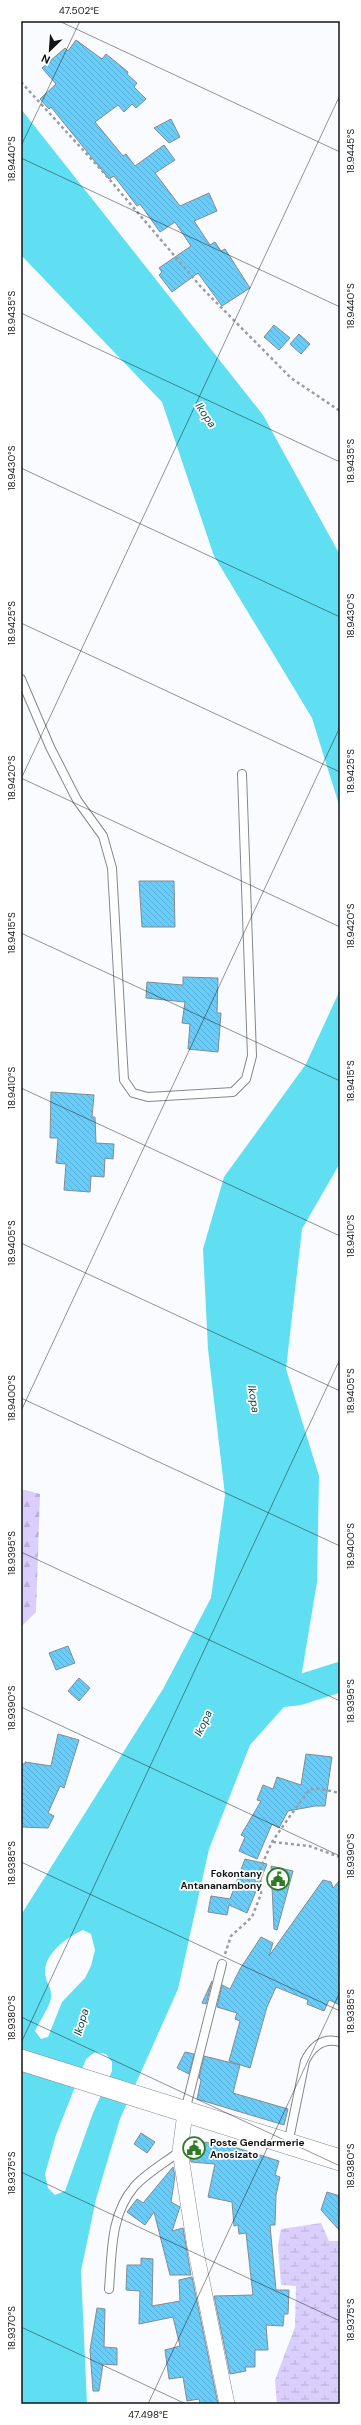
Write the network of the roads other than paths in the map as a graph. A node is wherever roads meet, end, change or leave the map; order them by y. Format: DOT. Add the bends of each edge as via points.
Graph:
graph roads {
  1 [pos="21,679"];
  2 [pos="242,774"];
  3 [pos="222,1964"];
  4 [pos="340,2042"];
  5 [pos="21,2060"];
  6 [pos="179,2111"];
  7 [pos="288,2144"];
  8 [pos="180,2151"];
  9 [pos="340,2160"];
  10 [pos="109,2289"];
  11 [pos="228,2404"];
  1 -- 2 [label="lane" via="77,800 103,836 112,868 124,1080 133,1093 148,1098 233,1092 246,1079 252,1056"];
  3 -- 6 [label="lane"];
  4 -- 7 [label="lane" via="320,2042 311,2050 305,2061"];
  5 -- 6 [label="main road"];
  6 -- 7 [label="main road"];
  6 -- 8 [label="street"];
  7 -- 9 [label="main road"];
  8 -- 10 [label="lane" via="135,2186 121,2205 113,2235"];
  8 -- 11 [label="street" via="195,2247"];
}
